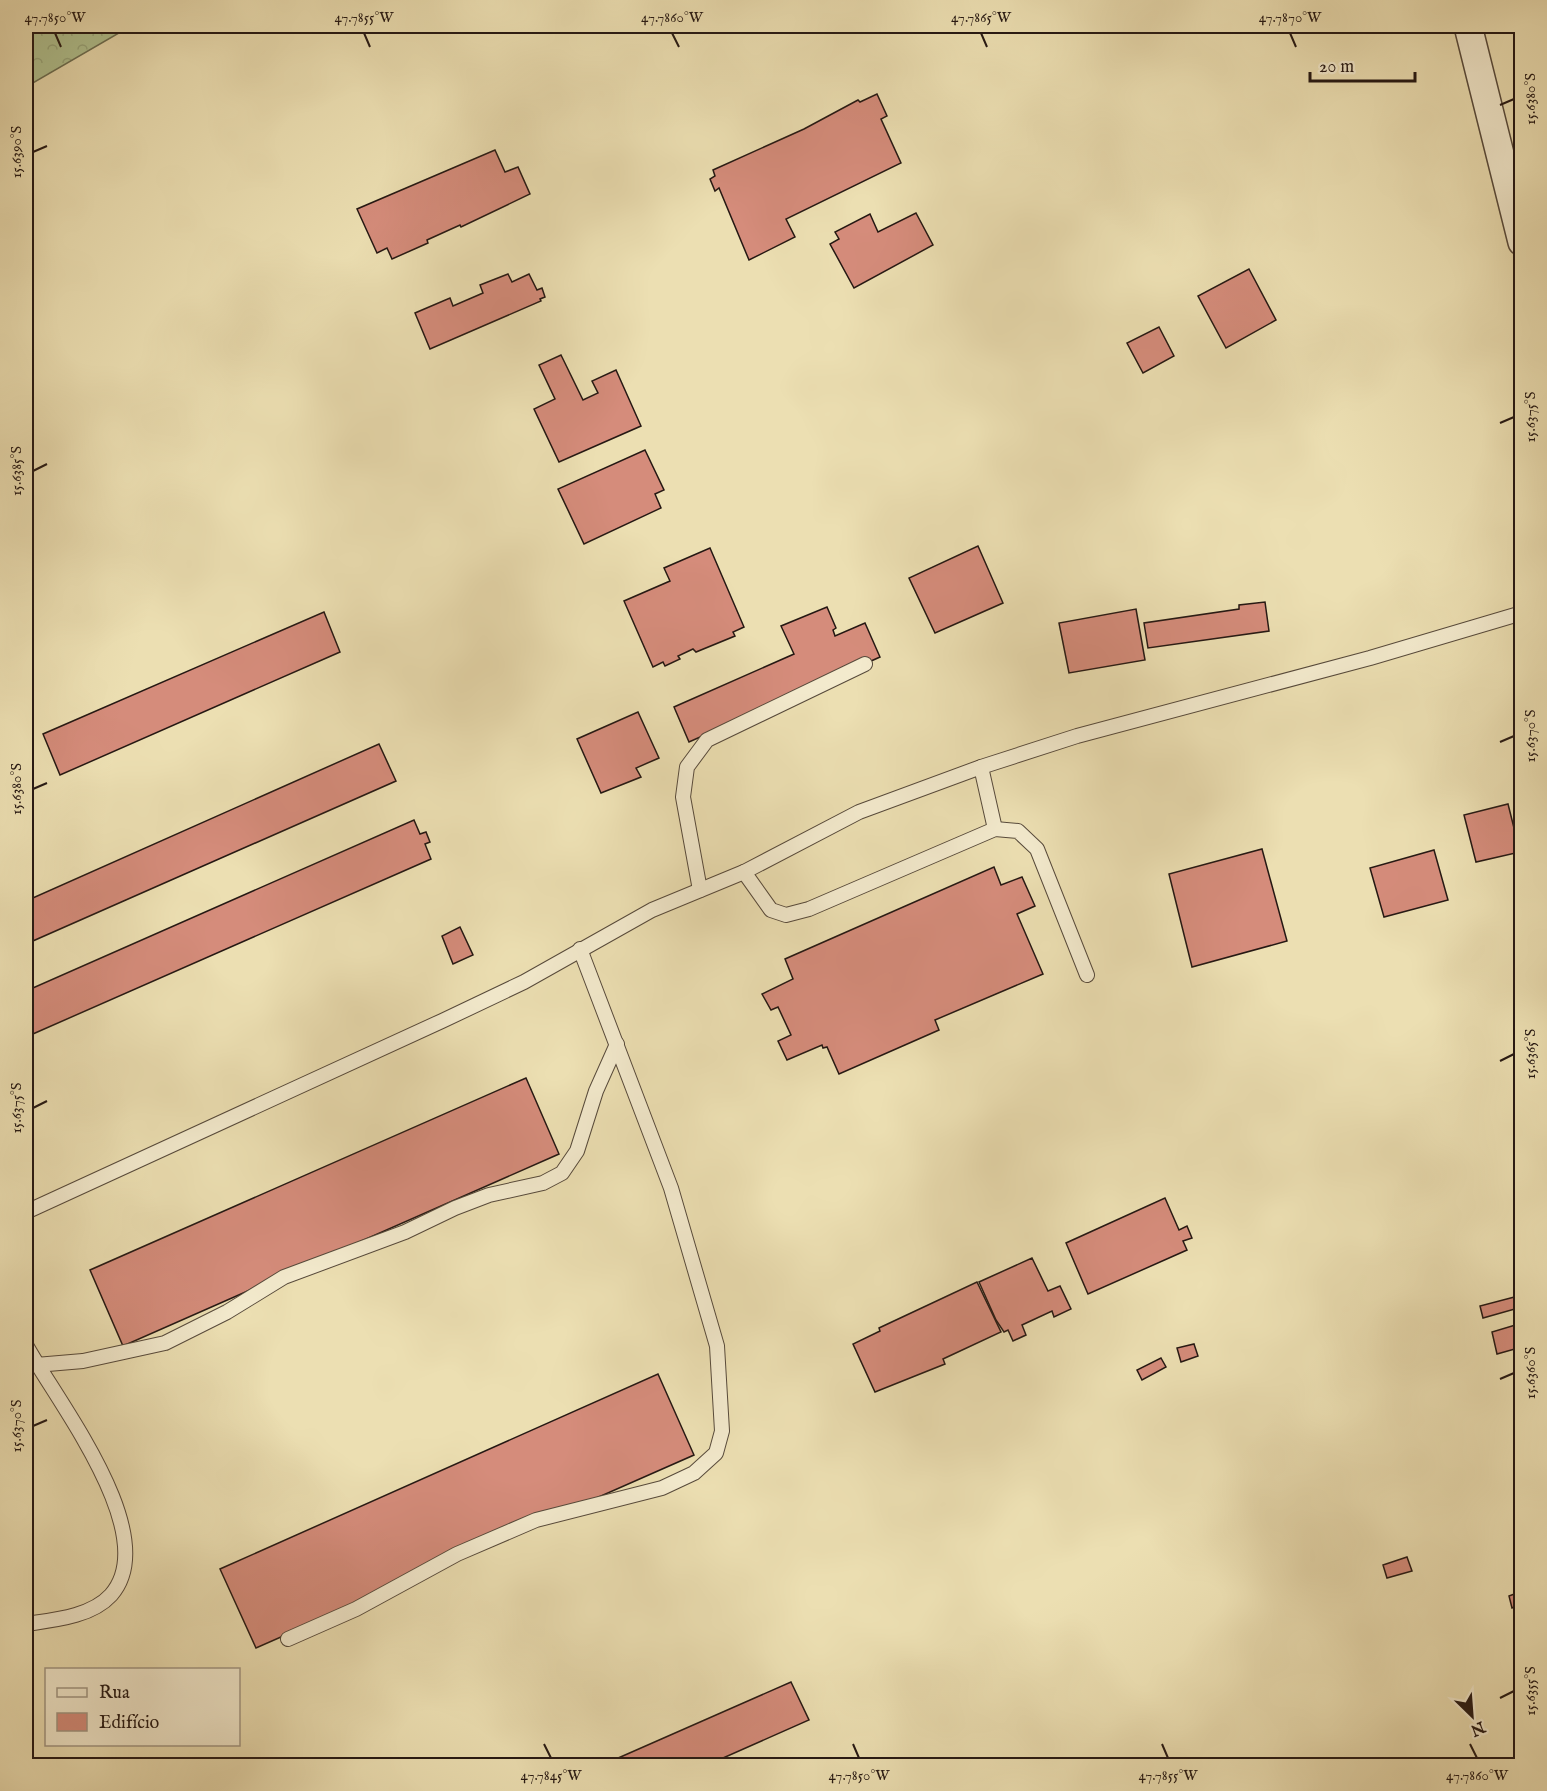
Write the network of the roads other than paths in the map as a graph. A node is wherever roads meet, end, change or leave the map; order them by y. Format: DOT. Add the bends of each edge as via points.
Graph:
graph roads {
  1 [pos="1468,26"];
  2 [pos="1521,242"];
  3 [pos="1521,613"];
  4 [pos="865,664"];
  5 [pos="981,767"];
  6 [pos="995,829"];
  7 [pos="744,872"];
  8 [pos="700,890"];
  9 [pos="580,949"];
  10 [pos="1088,975"];
  11 [pos="617,1044"];
  12 [pos="27,1215"];
  13 [pos="26,1345"];
  14 [pos="31,1361"];
  15 [pos="26,1624"];
  16 [pos="288,1639"];
  1 -- 2 [label="street"];
  3 -- 5 [label="lane" via="1370,658 1077,736"];
  4 -- 8 [label="lane" via="707,740 687,767 683,798"];
  5 -- 6 [label="lane"];
  5 -- 7 [label="lane" via="859,812"];
  6 -- 7 [label="lane" via="809,909 786,915 771,910"];
  6 -- 10 [label="lane" via="1018,831 1037,849"];
  7 -- 8 [label="lane"];
  8 -- 9 [label="lane" via="652,910"];
  9 -- 11 [label="lane"];
  9 -- 12 [label="lane" via="524,982"];
  11 -- 14 [label="lane" via="596,1091 577,1151 562,1173 543,1183 489,1195 405,1232 284,1277 165,1343 83,1361"];
  11 -- 16 [label="lane" via="671,1188 717,1346 722,1431 716,1453 694,1473 662,1488 536,1520 458,1554 356,1609"];
  13 -- 14 [label="lane"];
  14 -- 15 [label="lane" via="97,1462 118,1508 126,1542 122,1573 111,1595 84,1613"];
}
